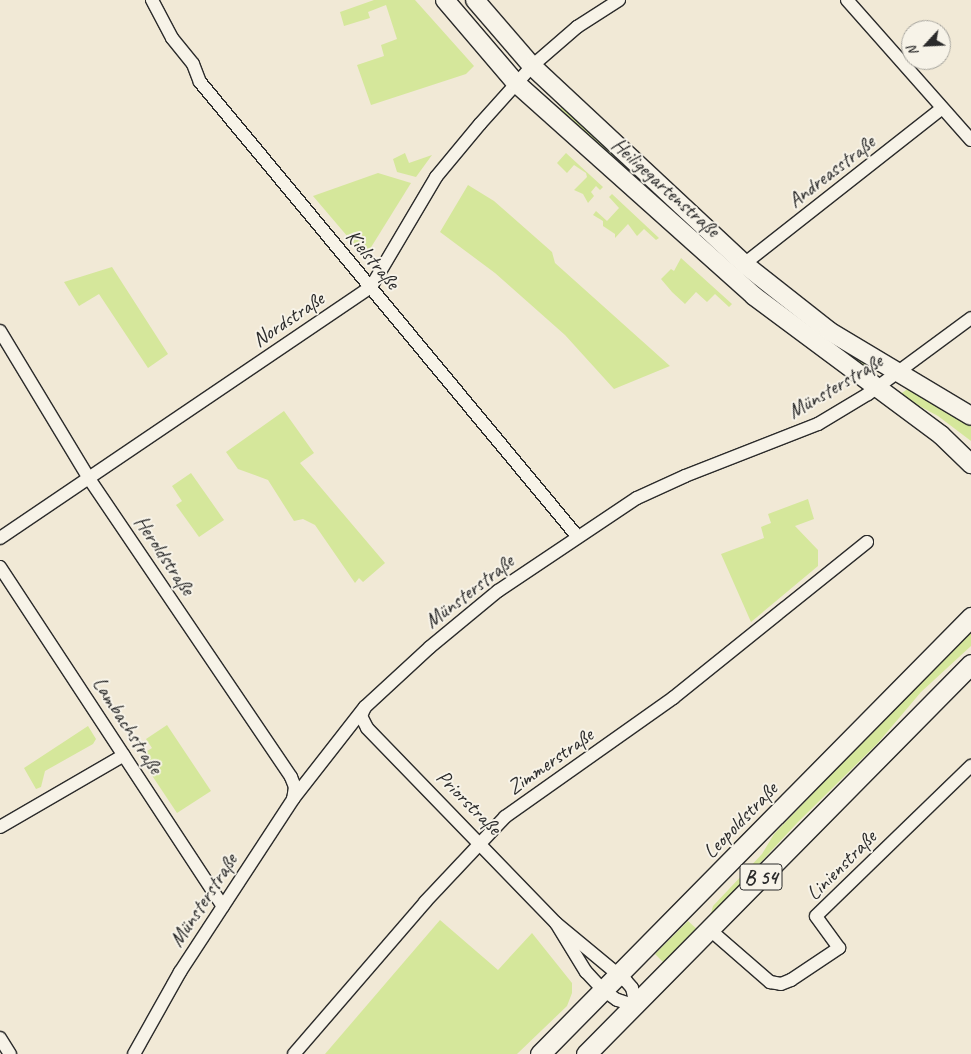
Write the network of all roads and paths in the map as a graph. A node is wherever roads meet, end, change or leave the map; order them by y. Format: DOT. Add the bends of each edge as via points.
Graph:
graph roads {
  1 [pos="152,0"];
  2 [pos="445,0"];
  3 [pos="475,0"];
  4 [pos="619,0"];
  5 [pos="847,0"];
  6 [pos="532,66"];
  7 [pos="516,83"];
  8 [pos="942,108"];
  9 [pos="971,140"];
  10 [pos="744,264"];
  11 [pos="371,286"];
  12 [pos="971,318"];
  13 [pos="0,331"];
  14 [pos="896,372"];
  15 [pos="876,388"];
  16 [pos="971,416"];
  17 [pos="971,464"];
  18 [pos="88,477"];
  19 [pos="577,536"];
  20 [pos="0,538"];
  21 [pos="867,542"];
  22 [pos="0,567"];
  23 [pos="971,617"];
  24 [pos="971,664"];
  25 [pos="365,707"];
  26 [pos="124,755"];
  27 [pos="971,766"];
  28 [pos="293,799"];
  29 [pos="0,827"];
  30 [pos="481,842"];
  31 [pos="701,892"];
  32 [pos="223,906"];
  33 [pos="556,923"];
  34 [pos="709,929"];
  35 [pos="618,974"];
  36 [pos="603,990"];
  37 [pos="636,1006"];
  38 [pos="0,1038"];
  39 [pos="10,1054"];
  40 [pos="134,1054"];
  41 [pos="294,1054"];
  42 [pos="540,1054"];
  43 [pos="586,1054"];
  1 -- 11 [label="street, Kielstraße" via="172,38 193,64 200,82"];
  2 -- 7 [label="main road, Heiligegartenstraße"];
  3 -- 6 [label="main road, Heiligegartenstraße"];
  4 -- 6 [label="street, Nordstraße" via="577,27"];
  5 -- 8 [label="street"];
  6 -- 7 [label="street, Nordstraße"];
  6 -- 10 [label="main road, Heiligegartenstraße"];
  7 -- 11 [label="street, Nordstraße" via="436,177"];
  7 -- 15 [label="main road, Heiligegartenstraße" via="754,296"];
  8 -- 9 [label="street"];
  8 -- 10 [label="street, Andreasstraße"];
  10 -- 14 [label="main road, Heiligegartenstraße" via="829,331"];
  11 -- 18 [label="street, Nordstraße"];
  11 -- 19 [label="street, Kielstraße"];
  12 -- 14 [label="street, Münsterstraße"];
  13 -- 18 [label="street, Heroldstraße"];
  14 -- 15 [label="street, Münsterstraße"];
  14 -- 16 [label="main road, Heiligegartenstraße"];
  15 -- 17 [label="main road, Heiligegartenstraße" via="941,434"];
  15 -- 19 [label="street, Münsterstraße" via="818,424 684,476 637,498"];
  18 -- 20 [label="street, Nordstraße"];
  18 -- 28 [label="street, Heroldstraße" via="290,777 294,787"];
  19 -- 25 [label="street, Münsterstraße" via="498,591"];
  21 -- 30 [label="street, Zimmerstraße" via="673,698 505,817"];
  22 -- 26 [label="street, Lambachstraße"];
  23 -- 31 [label="main road, Leopoldstraße / B 54"];
  24 -- 34 [label="main road, B 54"];
  25 -- 28 [label="street, Münsterstraße"];
  25 -- 30 [label="street, Priorstraße" via="363,722"];
  26 -- 29 [label="street"];
  26 -- 32 [label="street, Lambachstraße"];
  27 -- 34 [label="street, Linienstraße" via="816,916 839,948 791,980 775,984"];
  28 -- 32 [label="street, Münsterstraße"];
  30 -- 33 [label="street, Priorstraße"];
  30 -- 41 [label="street, Zimmerstraße"];
  31 -- 34 [label="main road" via="701,912"];
  31 -- 35 [label="main road, Leopoldstraße / B 54"];
  32 -- 40 [label="street, Münsterstraße" via="180,972"];
  33 -- 35 [label="street, Priorstraße"];
  33 -- 36 [label="street, Priorstraße" via="586,972"];
  34 -- 37 [label="main road, B 54"];
  35 -- 36 [label="main road, Leopoldstraße / B 54"];
  35 -- 37 [label="street, Priorstraße" via="632,988"];
  36 -- 37 [label="street, Priorstraße" via="617,1000"];
  36 -- 42 [label="main road, Leopoldstraße / B 54"];
  37 -- 43 [label="main road, B 54"];
  38 -- 39 [label="street"];
}
